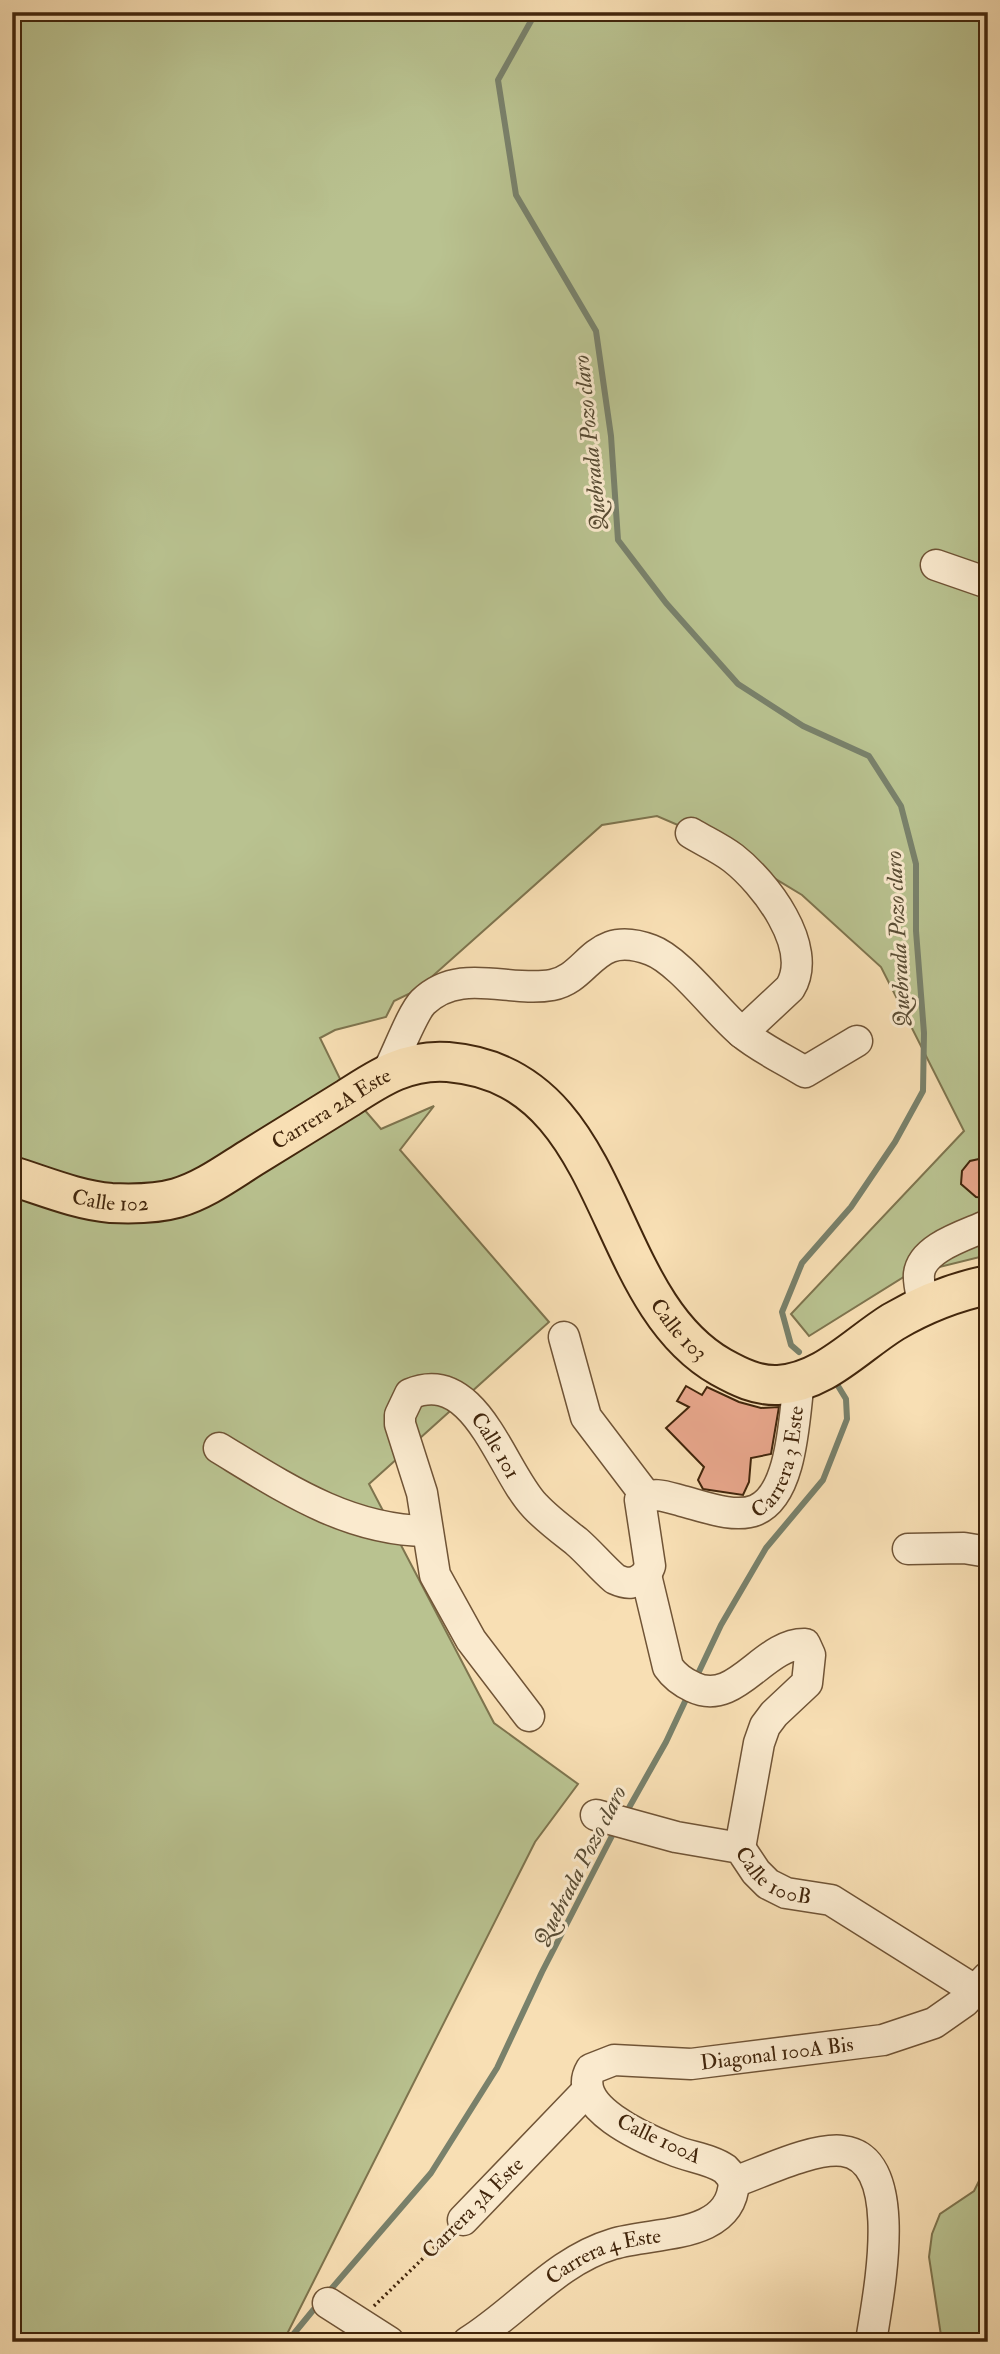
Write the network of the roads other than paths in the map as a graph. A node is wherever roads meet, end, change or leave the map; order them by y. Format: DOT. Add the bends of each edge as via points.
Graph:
graph roads {
  1 [pos="936,565"];
  2 [pos="988,583"];
  3 [pos="691,833"];
  4 [pos="742,1033"];
  5 [pos="857,1041"];
  6 [pos="465,1064"];
  7 [pos="387,1073"];
  8 [pos="12,1176"];
  9 [pos="208,1185"];
  10 [pos="988,1225"];
  11 [pos="988,1285"];
  12 [pos="924,1307"];
  13 [pos="564,1337"];
  14 [pos="799,1381"];
  15 [pos="219,1448"];
  16 [pos="646,1496"];
  17 [pos="426,1531"];
  18 [pos="908,1549"];
  19 [pos="988,1552"];
  20 [pos="646,1575"];
  21 [pos="529,1716"];
  22 [pos="612,1820"];
  23 [pos="740,1848"];
  24 [pos="982,1984"];
  25 [pos="586,2092"];
  26 [pos="734,2182"];
  27 [pos="463,2220"];
  28 [pos="328,2303"];
  29 [pos="389,2342"];
  30 [pos="468,2342"];
  31 [pos="871,2342"];
  1 -- 2 [label="street"];
  3 -- 4 [label="street" via="733,858 764,889 789,926 795,948 795,979 790,988"];
  4 -- 5 [label="street" via="805,1072"];
  4 -- 7 [label="street" via="653,950 617,944 555,985 491,981 459,984 438,992 422,1002"];
  6 -- 7 [label="main road, Carrera 2A Este" via="426,1062"];
  6 -- 14 [label="main road, Calle 103" via="519,1086 569,1132 653,1295 693,1346 715,1364 747,1380 772,1385"];
  7 -- 9 [label="main road, Carrera 2A Este"];
  8 -- 9 [label="main road, Calle 102" via="117,1203 166,1200"];
  10 -- 12 [label="street" via="932,1252 923,1262 919,1279"];
  11 -- 12 [label="main road, Calle 103"];
  12 -- 14 [label="main road, Calle 103" via="893,1322 835,1364"];
  13 -- 16 [label="street" via="586,1417"];
  14 -- 16 [label="street, Carrera 3 Este" via="786,1470 768,1502 755,1511 734,1512 656,1494"];
  15 -- 17 [label="street" via="331,1511 370,1525"];
  16 -- 20 [label="street" via="639,1507 650,1566"];
  17 -- 20 [label="street, Calle 101" via="422,1493 402,1438 400,1415 410,1394 450,1392 472,1410 533,1505 626,1584"];
  17 -- 21 [label="street, Calle 101" via="435,1575 471,1640"];
  18 -- 19 [label="street"];
  20 -- 23 [label="street" via="668,1667 688,1685 707,1692 722,1690 783,1647 805,1644 810,1655 807,1683 774,1714 759,1743"];
  22 -- 23 [label="street, Calle 100B"];
  23 -- 24 [label="street, Calle 100B" via="768,1884 786,1893 831,1900"];
  24 -- 25 [label="street, Diagonal 100A Bis" via="933,2023 883,2040 691,2064 614,2060 591,2069"];
  25 -- 26 [label="street, Calle 100A" via="597,2108 670,2149 724,2169"];
  25 -- 27 [label="street, Carrera 3A Este"];
  26 -- 30 [label="street, Carrera 4 Este" via="730,2203 717,2220 595,2250 560,2270"];
  26 -- 31 [label="street" via="829,2151 854,2154 867,2164 884,2205"];
  28 -- 29 [label="street"];
}
